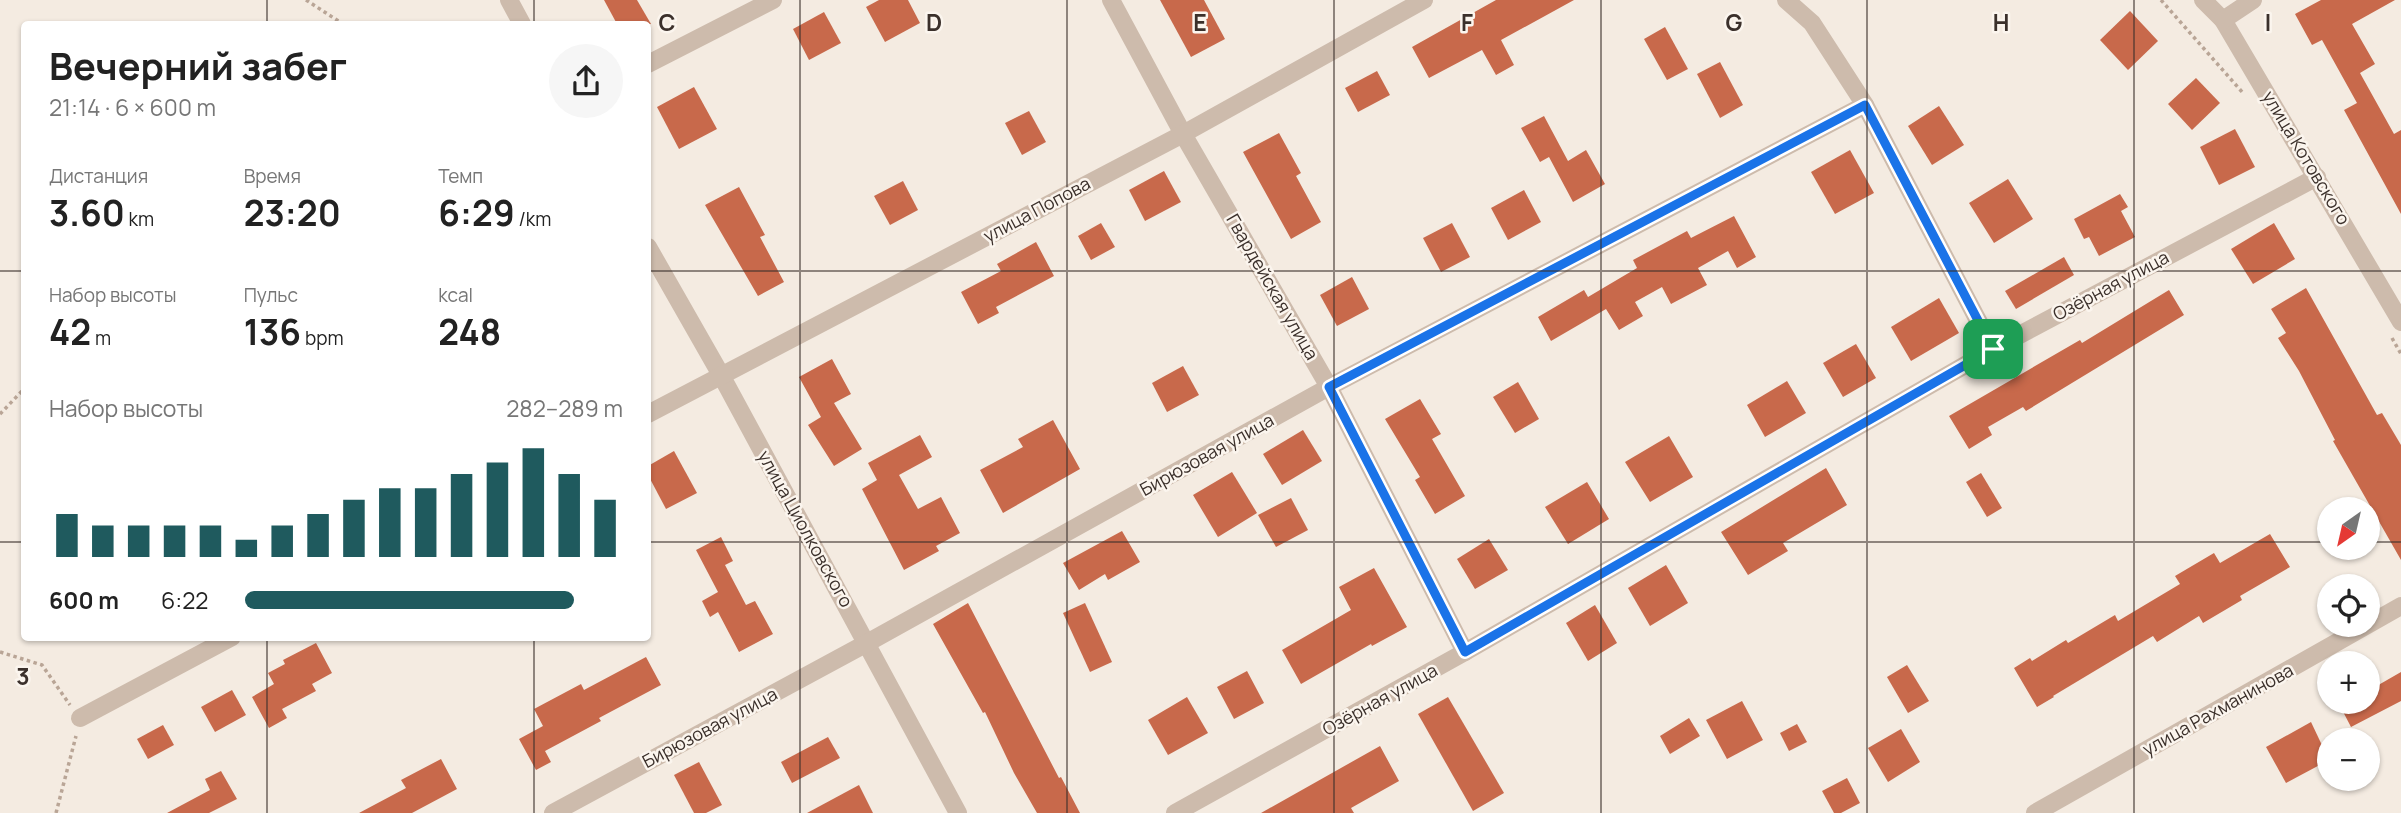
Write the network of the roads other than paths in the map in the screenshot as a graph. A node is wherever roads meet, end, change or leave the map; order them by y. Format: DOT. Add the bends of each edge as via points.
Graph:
graph roads {
  1 [pos="509,0"];
  2 [pos="773,0"];
  3 [pos="1111,0"];
  4 [pos="1424,0"];
  5 [pos="1786,0"];
  6 [pos="2203,0"];
  7 [pos="2253,0"];
  8 [pos="2223,20"];
  9 [pos="520,21"];
  10 [pos="651,62"];
  11 [pos="1865,105"];
  12 [pos="1183,134"];
  13 [pos="2317,177"];
  14 [pos="651,252"];
  15 [pos="2401,322"];
  16 [pos="1993,349"];
  17 [pos="721,375"];
  18 [pos="1329,387"];
  19 [pos="651,412"];
  20 [pos="2401,606"];
  21 [pos="224,641"];
  22 [pos="867,643"];
  23 [pos="1465,652"];
  24 [pos="80,718"];
  25 [pos="553,813"];
  26 [pos="958,813"];
  27 [pos="1175,813"];
  28 [pos="2035,813"];
  1 -- 9 [label="street"];
  2 -- 10 [label="street"];
  3 -- 12 [label="street, Гвардейская улица"];
  4 -- 12 [label="street, улица Попова"];
  5 -- 11 [label="street" via="1812,23"];
  6 -- 8 [label="street, улица Котовского"];
  7 -- 8 [label="street"];
  8 -- 13 [label="street, улица Котовского"];
  11 -- 16 [label="street"];
  11 -- 18 [label="street, Бирюзовая улица"];
  12 -- 17 [label="street, улица Попова"];
  12 -- 18 [label="street, Гвардейская улица"];
  13 -- 15 [label="street, улица Котовского"];
  13 -- 16 [label="street, Озёрная улица"];
  14 -- 17 [label="street, улица Циолковского"];
  16 -- 23 [label="street, Озёрная улица"];
  17 -- 19 [label="street, улица Попова"];
  17 -- 22 [label="street, улица Циолковского"];
  18 -- 22 [label="street, Бирюзовая улица"];
  18 -- 23 [label="street, Гвардейская улица"];
  20 -- 28 [label="street, улица Рахманинова"];
  21 -- 24 [label="street"];
  22 -- 25 [label="street, Бирюзовая улица"];
  22 -- 26 [label="street, улица Циолковского"];
  23 -- 27 [label="street, Озёрная улица"];
}
